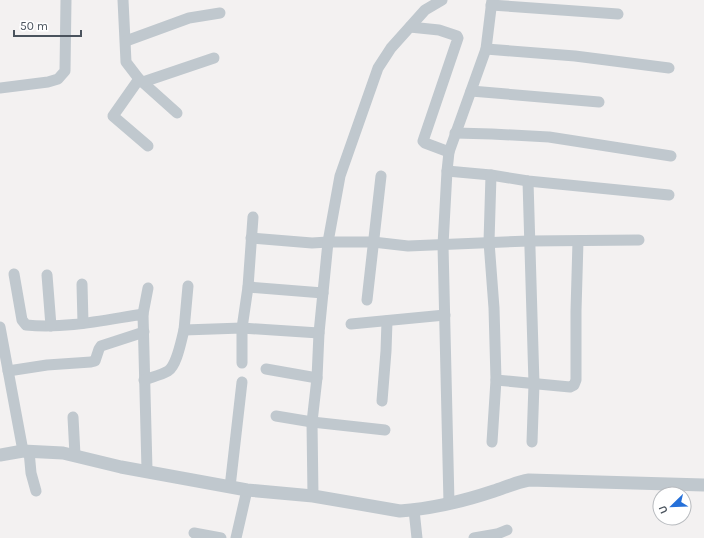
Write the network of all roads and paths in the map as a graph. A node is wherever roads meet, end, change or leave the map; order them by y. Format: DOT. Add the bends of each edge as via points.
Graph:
graph roads {
  1 [pos="66,0"];
  2 [pos="123,0"];
  3 [pos="442,0"];
  4 [pos="491,3"];
  5 [pos="220,13"];
  6 [pos="618,14"];
  7 [pos="410,27"];
  8 [pos="126,42"];
  9 [pos="486,49"];
  10 [pos="214,58"];
  11 [pos="669,68"];
  12 [pos="141,80"];
  13 [pos="0,88"];
  14 [pos="471,91"];
  15 [pos="599,102"];
  16 [pos="177,113"];
  17 [pos="455,133"];
  18 [pos="148,146"];
  19 [pos="449,152"];
  20 [pos="671,156"];
  21 [pos="447,171"];
  22 [pos="491,175"];
  23 [pos="381,176"];
  24 [pos="528,181"];
  25 [pos="669,195"];
  26 [pos="253,217"];
  27 [pos="251,238"];
  28 [pos="578,240"];
  29 [pos="639,240"];
  30 [pos="529,241"];
  31 [pos="328,242"];
  32 [pos="373,242"];
  33 [pos="489,242"];
  34 [pos="443,245"];
  35 [pos="14,274"];
  36 [pos="47,275"];
  37 [pos="82,284"];
  38 [pos="188,286"];
  39 [pos="248,287"];
  40 [pos="148,288"];
  41 [pos="323,293"];
  42 [pos="367,300"];
  43 [pos="143,314"];
  44 [pos="444,315"];
  45 [pos="387,321"];
  46 [pos="83,323"];
  47 [pos="351,324"];
  48 [pos="51,326"];
  49 [pos="0,327"];
  50 [pos="242,328"];
  51 [pos="184,330"];
  52 [pos="144,332"];
  53 [pos="319,333"];
  54 [pos="242,363"];
  55 [pos="266,370"];
  56 [pos="8,371"];
  57 [pos="317,378"];
  58 [pos="144,380"];
  59 [pos="496,380"];
  60 [pos="242,382"];
  61 [pos="534,384"];
  62 [pos="382,401"];
  63 [pos="276,416"];
  64 [pos="73,417"];
  65 [pos="312,422"];
  66 [pos="385,430"];
  67 [pos="492,442"];
  68 [pos="532,442"];
  69 [pos="26,451"];
  70 [pos="0,455"];
  71 [pos="76,455"];
  72 [pos="147,470"];
  73 [pos="704,485"];
  74 [pos="230,487"];
  75 [pos="247,490"];
  76 [pos="36,491"];
  77 [pos="313,496"];
  78 [pos="449,503"];
  79 [pos="414,510"];
  80 [pos="194,533"];
  81 [pos="501,534"];
  82 [pos="221,538"];
  83 [pos="236,538"];
  84 [pos="417,538"];
  85 [pos="474,538"];
  1 -- 13 [label="street" via="65,71 58,79 48,82"];
  2 -- 8 [label="street"];
  3 -- 7 [label="street" via="425,10"];
  4 -- 6 [label="street"];
  4 -- 9 [label="street"];
  5 -- 8 [label="street" via="189,18"];
  7 -- 19 [label="street" via="439,30 458,38 423,141"];
  7 -- 31 [label="street" via="391,48 378,68 340,176"];
  8 -- 12 [label="street" via="126,62"];
  9 -- 11 [label="street" via="575,56"];
  9 -- 14 [label="street"];
  10 -- 12 [label="street"];
  12 -- 16 [label="street"];
  12 -- 18 [label="street" via="113,116"];
  14 -- 15 [label="street"];
  14 -- 17 [label="street"];
  17 -- 19 [label="street"];
  17 -- 20 [label="street" via="549,137"];
  19 -- 21 [label="street"];
  21 -- 22 [label="street"];
  21 -- 34 [label="street"];
  22 -- 24 [label="street"];
  22 -- 33 [label="street"];
  23 -- 32 [label="street"];
  24 -- 25 [label="street"];
  24 -- 30 [label="street"];
  26 -- 27 [label="street"];
  27 -- 31 [label="street" via="312,244"];
  27 -- 39 [label="street"];
  28 -- 29 [label="street"];
  28 -- 30 [label="street"];
  28 -- 61 [label="street" via="575,382 570,387"];
  30 -- 33 [label="street"];
  30 -- 61 [label="street"];
  31 -- 32 [label="street"];
  31 -- 41 [label="street"];
  32 -- 34 [label="street" via="408,246"];
  32 -- 42 [label="street"];
  33 -- 34 [label="street"];
  33 -- 59 [label="street"];
  34 -- 44 [label="street"];
  35 -- 48 [label="street" via="24,323"];
  36 -- 48 [label="street"];
  37 -- 46 [label="street"];
  38 -- 51 [label="street"];
  39 -- 41 [label="street"];
  39 -- 50 [label="street"];
  40 -- 43 [label="street"];
  41 -- 53 [label="street"];
  43 -- 46 [label="street"];
  43 -- 52 [label="street"];
  44 -- 45 [label="street"];
  44 -- 78 [label="street"];
  45 -- 47 [label="street"];
  45 -- 62 [label="street"];
  46 -- 48 [label="street"];
  49 -- 56 [label="street"];
  50 -- 51 [label="street"];
  50 -- 53 [label="street"];
  50 -- 54 [label="street"];
  51 -- 58 [label="street" via="172,368"];
  52 -- 56 [label="street" via="101,346 95,361"];
  52 -- 58 [label="street"];
  53 -- 57 [label="street"];
  55 -- 57 [label="street"];
  56 -- 69 [label="street"];
  57 -- 65 [label="street"];
  58 -- 72 [label="street"];
  59 -- 61 [label="street"];
  59 -- 67 [label="street"];
  60 -- 74 [label="street"];
  61 -- 68 [label="street"];
  63 -- 65 [label="street"];
  64 -- 71 [label="street"];
  65 -- 66 [label="street"];
  65 -- 77 [label="street"];
  69 -- 70 [label="street"];
  69 -- 71 [label="street"];
  69 -- 76 [label="street"];
  71 -- 72 [label="street"];
  72 -- 74 [label="street"];
  73 -- 78 [label="street" via="529,480"];
  74 -- 75 [label="street"];
  75 -- 77 [label="street"];
  75 -- 83 [label="street"];
  77 -- 79 [label="street" via="400,511"];
  78 -- 79 [label="street"];
  79 -- 84 [label="street"];
  80 -- 82 [label="street"];
  81 -- 85 [label="street"];
}
